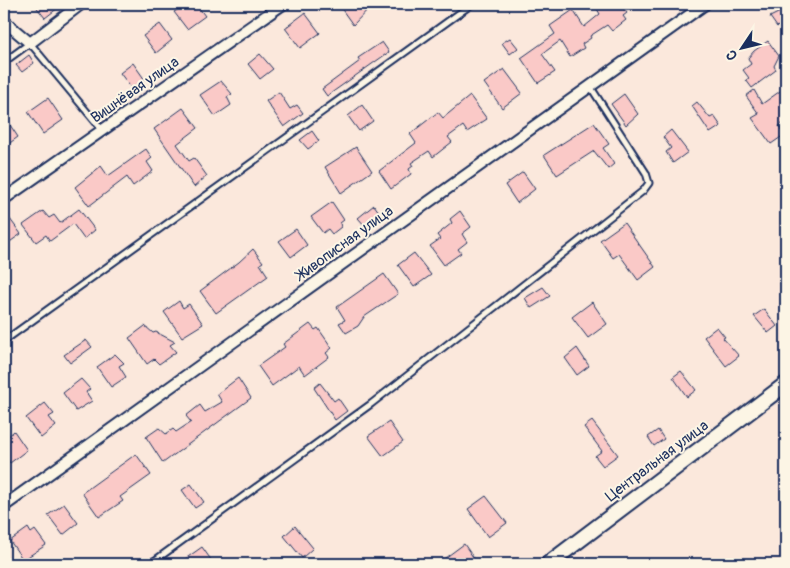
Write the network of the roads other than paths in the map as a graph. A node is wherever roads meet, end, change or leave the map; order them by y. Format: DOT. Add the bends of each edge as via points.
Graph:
graph roads {
  1 [pos="81,4"];
  2 [pos="283,4"];
  3 [pos="472,4"];
  4 [pos="705,4"];
  5 [pos="4,21"];
  6 [pos="30,43"];
  7 [pos="4,62"];
  8 [pos="590,86"];
  9 [pos="103,131"];
  10 [pos="4,199"];
  11 [pos="4,341"];
  12 [pos="786,384"];
  13 [pos="4,506"];
  14 [pos="150,564"];
  15 [pos="548,564"];
  1 -- 6 [label="street"];
  2 -- 9 [label="street, Вишнёвая улица"];
  3 -- 11 [label="lane"];
  4 -- 8 [label="street, Живописная улица"];
  5 -- 6 [label="street"];
  6 -- 7 [label="lane"];
  6 -- 9 [label="lane"];
  8 -- 13 [label="street, Живописная улица"];
  8 -- 14 [label="lane" via="646,173 649,183 643,191 371,404"];
  9 -- 10 [label="street, Вишнёвая улица"];
  12 -- 15 [label="street, Центральная улица"];
}
